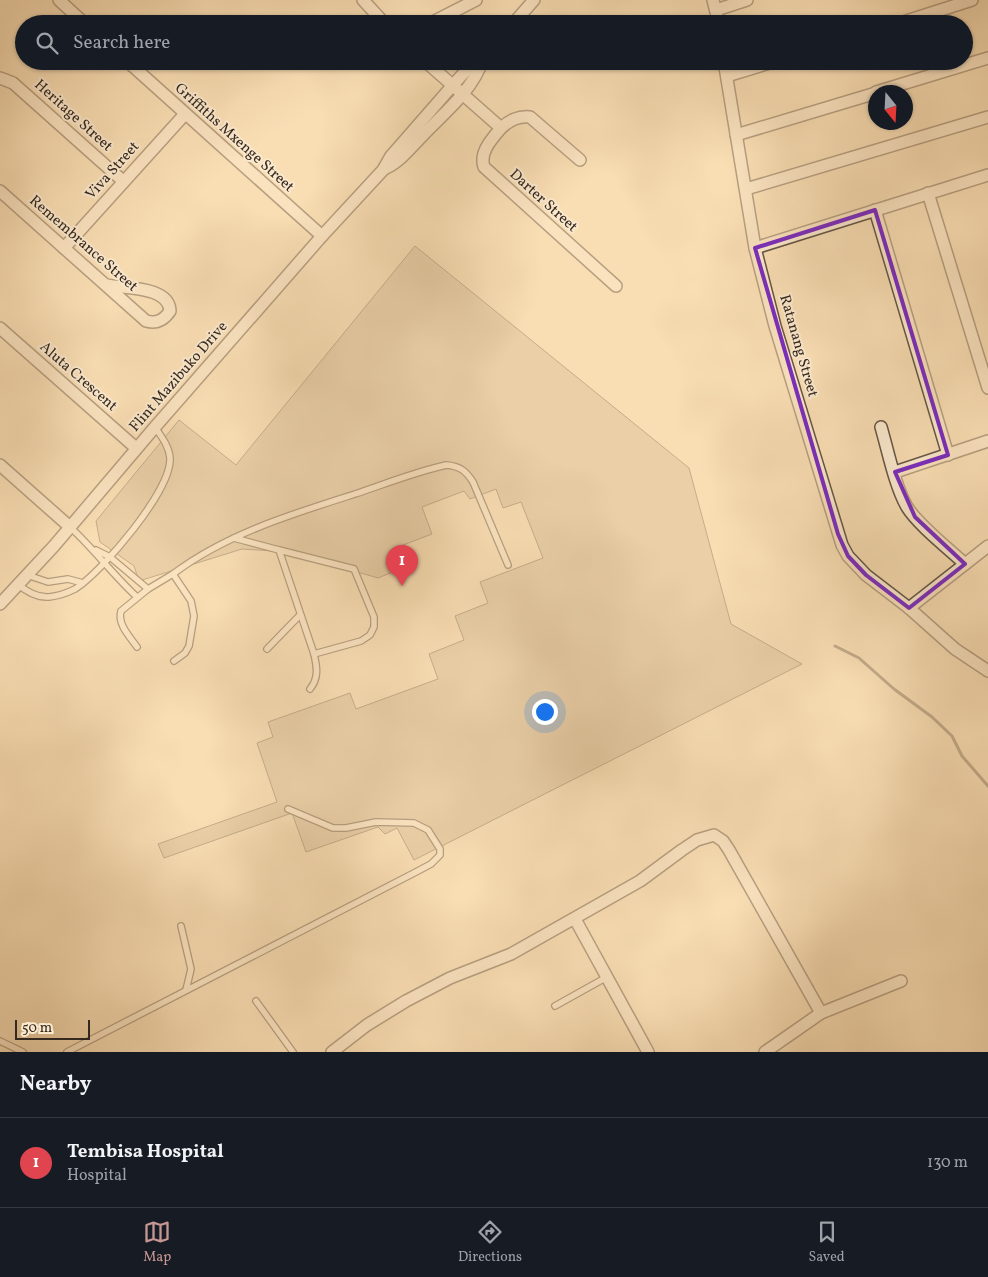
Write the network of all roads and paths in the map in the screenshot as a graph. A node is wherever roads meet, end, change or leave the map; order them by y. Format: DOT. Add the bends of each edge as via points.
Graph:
graph roads {
  1 [pos="59,0"];
  2 [pos="363,0"];
  3 [pos="476,0"];
  4 [pos="534,0"];
  5 [pos="746,0"];
  6 [pos="972,0"];
  7 [pos="715,5"];
  8 [pos="75,15"];
  9 [pos="377,15"];
  10 [pos="447,15"];
  11 [pos="521,15"];
  12 [pos="925,15"];
  13 [pos="988,58"];
  14 [pos="973,63"];
  15 [pos="136,70"];
  16 [pos="436,70"];
  17 [pos="467,70"];
  18 [pos="479,70"];
  19 [pos="726,70"];
  20 [pos="747,70"];
  21 [pos="948,70"];
  22 [pos="727,76"];
  23 [pos="0,78"];
  24 [pos="453,85"];
  25 [pos="899,85"];
  26 [pos="463,93"];
  27 [pos="868,94"];
  28 [pos="185,114"];
  29 [pos="988,117"];
  30 [pos="501,128"];
  31 [pos="736,135"];
  32 [pos="580,160"];
  33 [pos="383,170"];
  34 [pos="988,177"];
  35 [pos="124,181"];
  36 [pos="746,190"];
  37 [pos="0,191"];
  38 [pos="928,193"];
  39 [pos="875,210"];
  40 [pos="322,236"];
  41 [pos="64,248"];
  42 [pos="754,248"];
  43 [pos="107,285"];
  44 [pos="616,286"];
  45 [pos="0,328"];
  46 [pos="988,388"];
  47 [pos="155,427"];
  48 [pos="882,427"];
  49 [pos="988,441"];
  50 [pos="136,448"];
  51 [pos="948,455"];
  52 [pos="0,465"];
  53 [pos="895,472"];
  54 [pos="70,527"];
  55 [pos="233,538"];
  56 [pos="988,546"];
  57 [pos="92,548"];
  58 [pos="278,550"];
  59 [pos="110,557"];
  60 [pos="104,563"];
  61 [pos="965,564"];
  62 [pos="508,565"];
  63 [pos="174,574"];
  64 [pos="27,575"];
  65 [pos="83,583"];
  66 [pos="18,585"];
  67 [pos="148,589"];
  68 [pos="137,597"];
  69 [pos="0,604"];
  70 [pos="909,608"];
  71 [pos="300,615"];
  72 [pos="137,647"];
  73 [pos="267,649"];
  74 [pos="314,654"];
  75 [pos="174,662"];
  76 [pos="988,671"];
  77 [pos="310,689"];
  78 [pos="288,809"];
  79 [pos="575,919"];
  80 [pos="181,926"];
  81 [pos="607,977"];
  82 [pos="901,981"];
  83 [pos="186,990"];
  84 [pos="256,1001"];
  85 [pos="555,1006"];
  86 [pos="820,1013"];
  87 [pos="2,1045"];
  88 [pos="23,1052"];
  89 [pos="67,1052"];
  90 [pos="293,1052"];
  91 [pos="332,1052"];
  92 [pos="648,1052"];
  93 [pos="765,1052"];
  1 -- 8 [label="street"];
  2 -- 9 [label="street"];
  3 -- 10 [label="street"];
  4 -- 11 [label="street"];
  5 -- 7 [label="street"];
  6 -- 12 [label="street"];
  13 -- 14 [label="street"];
  15 -- 28 [label="street, Griffiths Mxenge Street"];
  16 -- 24 [label="street"];
  17 -- 24 [label="street, Flint Mazibuko Drive"];
  18 -- 26 [label="street, Flint Mazibuko Drive"];
  19 -- 22 [label="street, Ratanang Street"];
  20 -- 22 [label="street"];
  21 -- 25 [label="street"];
  22 -- 31 [label="street, Ratanang Street"];
  23 -- 35 [label="street, Heritage Street" via="12,83"];
  24 -- 26 [label="street"];
  24 -- 33 [label="street, Flint Mazibuko Drive" via="391,156"];
  26 -- 30 [label="street"];
  26 -- 33 [label="street, Flint Mazibuko Drive" via="397,161"];
  27 -- 31 [label="street"];
  28 -- 35 [label="street, Viva Street"];
  28 -- 40 [label="street, Griffiths Mxenge Street"];
  29 -- 36 [label="street"];
  30 -- 32 [label="street" via="514,119 530,117"];
  30 -- 44 [label="street, Darter Street" via="484,152 484,167"];
  31 -- 36 [label="street, Ratanang Street"];
  33 -- 40 [label="street, Flint Mazibuko Drive"];
  34 -- 38 [label="street"];
  35 -- 41 [label="street, Viva Street"];
  36 -- 42 [label="street, Ratanang Street"];
  37 -- 41 [label="street, Remembrance Street"];
  38 -- 39 [label="street"];
  38 -- 46 [label="street"];
  39 -- 42 [label="street"];
  39 -- 51 [label="street"];
  40 -- 47 [label="street, Flint Mazibuko Drive"];
  41 -- 43 [label="street, Remembrance Street"];
  42 -- 70 [label="street, Ratanang Street" via="842,545 866,575"];
  43 -- 43 [label="street, Remembrance Street" via="162,295 170,304 170,311 154,323 146,321"];
  45 -- 50 [label="street, Aluta Crescent"];
  47 -- 50 [label="street, Flint Mazibuko Drive"];
  47 -- 59 [label="lane" via="166,445 169,466 157,494"];
  48 -- 53 [label="street"];
  49 -- 51 [label="street"];
  50 -- 54 [label="street, Flint Mazibuko Drive"];
  51 -- 53 [label="street"];
  52 -- 54 [label="street"];
  53 -- 61 [label="street" via="907,507"];
  54 -- 57 [label="lane"];
  54 -- 64 [label="street, Flint Mazibuko Drive"];
  55 -- 58 [label="lane"];
  55 -- 62 [label="lane" via="309,509 446,465 466,471 473,482"];
  55 -- 63 [label="lane"];
  56 -- 61 [label="street"];
  57 -- 59 [label="lane"];
  57 -- 60 [label="lane"];
  58 -- 71 [label="lane"];
  58 -- 74 [label="lane" via="354,569 374,617 370,635 361,642"];
  59 -- 60 [label="lane"];
  59 -- 67 [label="lane"];
  60 -- 65 [label="lane"];
  60 -- 68 [label="lane"];
  61 -- 70 [label="street"];
  63 -- 67 [label="lane"];
  63 -- 75 [label="lane" via="192,601 194,616 189,646"];
  64 -- 65 [label="lane" via="48,582 68,579"];
  64 -- 66 [label="street, Flint Mazibuko Drive"];
  65 -- 66 [label="lane" via="49,597 35,595"];
  66 -- 69 [label="street, Flint Mazibuko Drive"];
  67 -- 68 [label="lane"];
  68 -- 72 [label="lane" via="125,606 120,616 122,625"];
  70 -- 76 [label="street, Ratanang Street" via="955,649"];
  71 -- 73 [label="lane"];
  71 -- 74 [label="lane"];
  74 -- 77 [label="lane" via="317,679"];
  78 -- 83 [label="lane" via="333,828 376,822 421,825 431,834 440,855 431,864"];
  79 -- 81 [label="street"];
  79 -- 86 [label="street" via="640,881 698,840 719,836"];
  79 -- 91 [label="street" via="511,954 450,978 406,1001"];
  80 -- 83 [label="lane" via="191,970"];
  81 -- 85 [label="lane"];
  81 -- 92 [label="street"];
  82 -- 86 [label="street"];
  83 -- 89 [label="lane"];
  84 -- 90 [label="lane"];
  86 -- 93 [label="street"];
  87 -- 88 [label="lane"];
}
